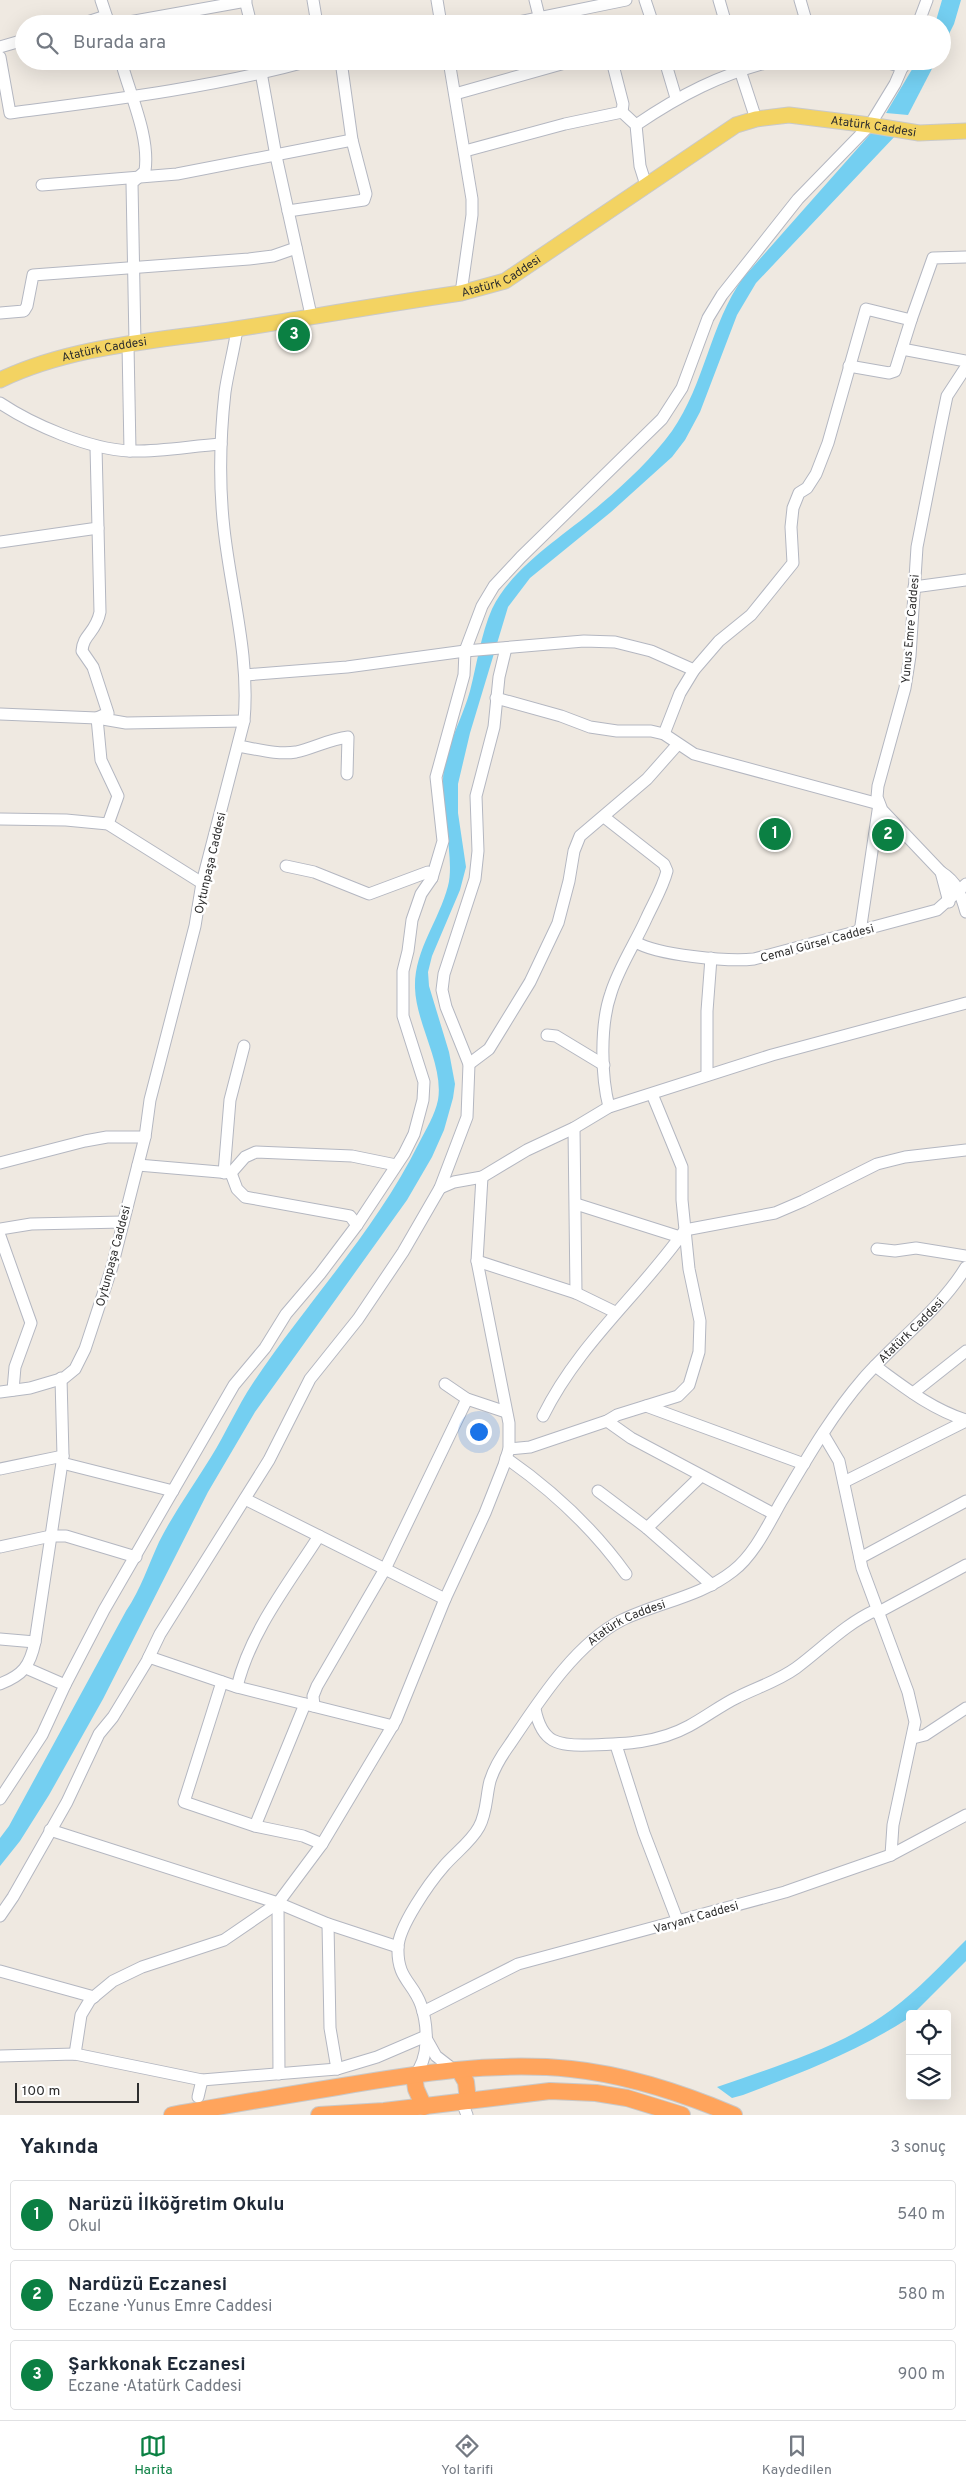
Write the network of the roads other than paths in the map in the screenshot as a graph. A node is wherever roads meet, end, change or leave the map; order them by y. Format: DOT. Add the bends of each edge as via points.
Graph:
graph roads {
  1 [pos="101,0"];
  2 [pos="245,0"];
  3 [pos="437,0"];
  4 [pos="535,0"];
  5 [pos="626,0"];
  6 [pos="645,0"];
  7 [pos="719,0"];
  8 [pos="800,0"];
  9 [pos="927,0"];
  10 [pos="316,1"];
  11 [pos="106,15"];
  12 [pos="166,15"];
  13 [pos="248,15"];
  14 [pos="317,15"];
  15 [pos="440,15"];
  16 [pos="539,15"];
  17 [pos="565,15"];
  18 [pos="650,15"];
  19 [pos="723,15"];
  20 [pos="804,15"];
  21 [pos="921,15"];
  22 [pos="15,43"];
  23 [pos="0,47"];
  24 [pos="0,57"];
  25 [pos="124,70"];
  26 [pos="261,70"];
  27 [pos="276,70"];
  28 [pos="342,70"];
  29 [pos="450,70"];
  30 [pos="533,70"];
  31 [pos="614,70"];
  32 [pos="668,70"];
  33 [pos="729,70"];
  34 [pos="741,70"];
  35 [pos="901,70"];
  36 [pos="262,74"];
  37 [pos="455,94"];
  38 [pos="131,97"];
  39 [pos="676,98"];
  40 [pos="622,112"];
  41 [pos="5,115"];
  42 [pos="756,119"];
  43 [pos="636,125"];
  44 [pos="870,125"];
  45 [pos="966,132"];
  46 [pos="352,140"];
  47 [pos="465,151"];
  48 [pos="276,156"];
  49 [pos="138,177"];
  50 [pos="42,185"];
  51 [pos="646,185"];
  52 [pos="288,211"];
  53 [pos="296,248"];
  54 [pos="966,257"];
  55 [pos="134,269"];
  56 [pos="461,293"];
  57 [pos="0,313"];
  58 [pos="311,315"];
  59 [pos="910,320"];
  60 [pos="237,329"];
  61 [pos="132,344"];
  62 [pos="902,349"];
  63 [pos="966,361"];
  64 [pos="849,366"];
  65 [pos="966,367"];
  66 [pos="0,380"];
  67 [pos="0,403"];
  68 [pos="221,444"];
  69 [pos="96,447"];
  70 [pos="130,451"];
  71 [pos="98,528"];
  72 [pos="0,542"];
  73 [pos="966,580"];
  74 [pos="914,587"];
  75 [pos="506,648"];
  76 [pos="465,651"];
  77 [pos="694,670"];
  78 [pos="245,675"];
  79 [pos="496,698"];
  80 [pos="0,714"];
  81 [pos="97,718"];
  82 [pos="244,721"];
  83 [pos="664,734"];
  84 [pos="678,744"];
  85 [pos="238,746"];
  86 [pos="347,774"];
  87 [pos="879,804"];
  88 [pos="604,817"];
  89 [pos="0,819"];
  90 [pos="108,824"];
  91 [pos="286,866"];
  92 [pos="941,872"];
  93 [pos="432,878"];
  94 [pos="202,883"];
  95 [pos="963,887"];
  96 [pos="949,902"];
  97 [pos="965,907"];
  98 [pos="860,932"];
  99 [pos="636,942"];
  100 [pos="711,958"];
  101 [pos="966,1003"];
  102 [pos="547,1035"];
  103 [pos="244,1046"];
  104 [pos="469,1064"];
  105 [pos="604,1066"];
  106 [pos="707,1075"];
  107 [pos="652,1094"];
  108 [pos="609,1107"];
  109 [pos="574,1128"];
  110 [pos="145,1137"];
  111 [pos="966,1150"];
  112 [pos="0,1163"];
  113 [pos="138,1165"];
  114 [pos="396,1166"];
  115 [pos="227,1173"];
  116 [pos="482,1176"];
  117 [pos="440,1188"];
  118 [pos="576,1204"];
  119 [pos="123,1222"];
  120 [pos="357,1225"];
  121 [pos="0,1229"];
  122 [pos="683,1233"];
  123 [pos="0,1236"];
  124 [pos="877,1249"];
  125 [pos="966,1256"];
  126 [pos="477,1261"];
  127 [pos="966,1267"];
  128 [pos="576,1293"];
  129 [pos="615,1312"];
  130 [pos="966,1351"];
  131 [pos="875,1366"];
  132 [pos="61,1378"];
  133 [pos="445,1384"];
  134 [pos="13,1390"];
  135 [pos="0,1392"];
  136 [pos="913,1394"];
  137 [pos="468,1399"];
  138 [pos="646,1406"];
  139 [pos="506,1412"];
  140 [pos="543,1416"];
  141 [pos="607,1421"];
  142 [pos="966,1421"];
  143 [pos="823,1434"];
  144 [pos="508,1453"];
  145 [pos="63,1459"];
  146 [pos="804,1464"];
  147 [pos="0,1469"];
  148 [pos="701,1476"];
  149 [pos="844,1482"];
  150 [pos="173,1491"];
  151 [pos="598,1491"];
  152 [pos="245,1499"];
  153 [pos="966,1500"];
  154 [pos="774,1514"];
  155 [pos="647,1528"];
  156 [pos="51,1536"];
  157 [pos="319,1536"];
  158 [pos="0,1547"];
  159 [pos="136,1557"];
  160 [pos="860,1558"];
  161 [pos="966,1565"];
  162 [pos="385,1569"];
  163 [pos="626,1574"];
  164 [pos="712,1585"];
  165 [pos="445,1599"];
  166 [pos="876,1612"];
  167 [pos="0,1639"];
  168 [pos="35,1642"];
  169 [pos="149,1657"];
  170 [pos="26,1668"];
  171 [pos="222,1682"];
  172 [pos="0,1684"];
  173 [pos="65,1685"];
  174 [pos="237,1687"];
  175 [pos="309,1705"];
  176 [pos="966,1708"];
  177 [pos="535,1709"];
  178 [pos="393,1726"];
  179 [pos="913,1738"];
  180 [pos="616,1744"];
  181 [pos="0,1799"];
  182 [pos="966,1814"];
  183 [pos="255,1826"];
  184 [pos="50,1830"];
  185 [pos="322,1844"];
  186 [pos="891,1855"];
  187 [pos="278,1903"];
  188 [pos="0,1916"];
  189 [pos="678,1922"];
  190 [pos="328,1924"];
  191 [pos="398,1947"];
  192 [pos="0,1971"];
  193 [pos="94,1997"];
  194 [pos="423,2012"];
  195 [pos="426,2036"];
  196 [pos="75,2054"];
  197 [pos="0,2056"];
  198 [pos="337,2069"];
  199 [pos="457,2070"];
  200 [pos="279,2074"];
  201 [pos="414,2076"];
  202 [pos="202,2080"];
  203 [pos="198,2097"];
  204 [pos="466,2106"];
  205 [pos="424,2107"];
  206 [pos="172,2115"];
  207 [pos="319,2115"];
  208 [pos="682,2115"];
  209 [pos="734,2115"];
  1 -- 11 [label="street"];
  2 -- 12 [label="street"];
  2 -- 13 [label="street"];
  3 -- 15 [label="street"];
  4 -- 16 [label="street"];
  5 -- 17 [label="street"];
  6 -- 18 [label="street"];
  7 -- 19 [label="street"];
  8 -- 20 [label="street"];
  9 -- 21 [label="street"];
  10 -- 14 [label="street"];
  22 -- 23 [label="street"];
  24 -- 41 [label="street"];
  25 -- 38 [label="street"];
  26 -- 36 [label="street"];
  27 -- 36 [label="street"];
  28 -- 46 [label="street"];
  29 -- 37 [label="street"];
  30 -- 37 [label="street"];
  31 -- 40 [label="street"];
  32 -- 39 [label="street"];
  33 -- 39 [label="street"];
  34 -- 42 [label="street"];
  35 -- 44 [label="street"];
  36 -- 38 [label="street"];
  36 -- 48 [label="street"];
  37 -- 47 [label="street"];
  38 -- 41 [label="street"];
  38 -- 49 [label="street" via="146,162 145,171"];
  39 -- 43 [label="street"];
  40 -- 43 [label="street"];
  40 -- 47 [label="street"];
  42 -- 44 [label="main road, Atatürk Caddesi" via="789,115"];
  42 -- 51 [label="main road, Atatürk Caddesi" via="736,125"];
  43 -- 51 [label="street" via="640,166"];
  44 -- 45 [label="main road, Atatürk Caddesi" via="919,133"];
  44 -- 76 [label="street" via="798,199 722,294 708,318 682,388 662,419 494,586 482,606"];
  46 -- 48 [label="street"];
  46 -- 52 [label="street" via="365,189 364,200"];
  47 -- 56 [label="street" via="472,215"];
  48 -- 49 [label="street" via="177,174"];
  48 -- 52 [label="street"];
  49 -- 50 [label="street"];
  49 -- 55 [label="street" via="132,182 131,201"];
  51 -- 56 [label="main road, Atatürk Caddesi" via="505,281"];
  52 -- 53 [label="street"];
  53 -- 55 [label="street" via="273,256"];
  53 -- 58 [label="street"];
  54 -- 59 [label="street" via="933,258"];
  55 -- 57 [label="street" via="33,275 24,311"];
  55 -- 61 [label="street"];
  56 -- 58 [label="main road, Atatürk Caddesi"];
  58 -- 60 [label="main road, Atatürk Caddesi"];
  59 -- 62 [label="street"];
  59 -- 64 [label="street" via="866,309"];
  60 -- 61 [label="main road, Atatürk Caddesi"];
  60 -- 68 [label="street, Oytunpaşa Caddesi"];
  61 -- 66 [label="main road, Atatürk Caddesi" via="67,356 23,369"];
  61 -- 70 [label="street"];
  62 -- 63 [label="street"];
  62 -- 64 [label="street" via="895,371 889,374"];
  64 -- 77 [label="street" via="816,474 800,493 793,508 793,563 751,615 719,641"];
  65 -- 74 [label="street, Yunus Emre Caddesi" via="947,396 919,534"];
  67 -- 69 [label="street" via="19,416"];
  68 -- 70 [label="street"];
  68 -- 78 [label="street, Oytunpaşa Caddesi" via="224,528"];
  69 -- 70 [label="street"];
  69 -- 71 [label="street"];
  71 -- 72 [label="street"];
  71 -- 81 [label="street" via="100,612 97,626 84,639 82,652 94,667 108,713"];
  73 -- 74 [label="street"];
  74 -- 87 [label="street, Yunus Emre Caddesi" via="907,682 879,776"];
  75 -- 76 [label="street"];
  75 -- 77 [label="street" via="555,642 615,642 651,651"];
  75 -- 79 [label="street"];
  76 -- 78 [label="street" via="347,667"];
  76 -- 93 [label="street" via="464,675 436,777 443,841"];
  77 -- 83 [label="street"];
  78 -- 82 [label="street, Oytunpaşa Caddesi"];
  79 -- 83 [label="street" via="590,728"];
  79 -- 104 [label="street" via="494,727 476,796 478,851 474,879 444,974 442,990"];
  80 -- 81 [label="street"];
  81 -- 82 [label="street" via="126,723"];
  81 -- 90 [label="street" via="101,760 118,796"];
  82 -- 85 [label="street, Oytunpaşa Caddesi"];
  83 -- 84 [label="street"];
  84 -- 87 [label="street" via="694,754 740,768"];
  84 -- 88 [label="street" via="647,780"];
  85 -- 86 [label="street" via="280,753 297,752 348,737"];
  85 -- 94 [label="street, Oytunpaşa Caddesi"];
  87 -- 92 [label="street" via="891,821 925,852"];
  87 -- 98 [label="street, Yunus Emre Caddesi"];
  88 -- 99 [label="street" via="664,864 667,871"];
  88 -- 104 [label="street" via="580,836 558,923 530,982 489,1049"];
  89 -- 90 [label="street"];
  90 -- 94 [label="street"];
  91 -- 93 [label="street" via="314,872 369,894 428,872"];
  92 -- 95 [label="street"];
  92 -- 96 [label="street"];
  93 -- 114 [label="street" via="421,894 412,920 403,970 403,1016 419,1061 424,1082 423,1100 414,1134"];
  94 -- 110 [label="street, Oytunpaşa Caddesi" via="193,936 150,1100"];
  95 -- 96 [label="street, Cemal Gürsel Caddesi"];
  95 -- 97 [label="street"];
  96 -- 98 [label="street, Cemal Gürsel Caddesi" via="937,910"];
  98 -- 100 [label="street, Cemal Gürsel Caddesi" via="754,959"];
  99 -- 100 [label="street, Cemal Gürsel Caddesi" via="652,949"];
  99 -- 105 [label="street" via="610,995"];
  100 -- 106 [label="street"];
  101 -- 106 [label="street"];
  102 -- 105 [label="street" via="556,1036"];
  103 -- 115 [label="street" via="230,1100"];
  104 -- 117 [label="street" via="467,1118"];
  105 -- 108 [label="street" via="604,1088"];
  106 -- 107 [label="street"];
  107 -- 108 [label="street"];
  107 -- 122 [label="street" via="682,1167"];
  108 -- 109 [label="street"];
  109 -- 116 [label="street"];
  109 -- 118 [label="street"];
  110 -- 112 [label="street" via="106,1137"];
  110 -- 113 [label="street, Oytunpaşa Caddesi"];
  111 -- 122 [label="street" via="905,1157 877,1164 803,1202 774,1213"];
  113 -- 115 [label="street"];
  113 -- 119 [label="street, Oytunpaşa Caddesi"];
  114 -- 115 [label="street" via="352,1156 256,1152"];
  114 -- 120 [label="street"];
  115 -- 120 [label="street" via="245,1197 350,1216"];
  116 -- 117 [label="street"];
  116 -- 126 [label="street"];
  117 -- 152 [label="street" via="403,1252 358,1319 310,1379 269,1460"];
  118 -- 122 [label="street"];
  118 -- 128 [label="street"];
  119 -- 121 [label="street" via="31,1224"];
  119 -- 132 [label="street, Oytunpaşa Caddesi" via="85,1349 76,1368"];
  120 -- 150 [label="street" via="234,1385"];
  122 -- 129 [label="street"];
  122 -- 138 [label="street" via="700,1321 698,1352 689,1385 678,1396"];
  123 -- 134 [label="street" via="31,1323 15,1366"];
  124 -- 125 [label="street" via="916,1248"];
  126 -- 128 [label="street"];
  126 -- 139 [label="street"];
  127 -- 131 [label="street, Atatürk Caddesi" via="945,1296"];
  128 -- 129 [label="street"];
  129 -- 140 [label="street" via="557,1387"];
  130 -- 136 [label="street"];
  131 -- 136 [label="street"];
  131 -- 143 [label="street, Atatürk Caddesi" via="844,1402"];
  132 -- 134 [label="street"];
  132 -- 145 [label="street"];
  133 -- 137 [label="street"];
  134 -- 135 [label="street"];
  136 -- 142 [label="street" via="948,1415"];
  137 -- 139 [label="street"];
  137 -- 162 [label="street"];
  138 -- 141 [label="street"];
  138 -- 146 [label="street"];
  139 -- 144 [label="street"];
  141 -- 144 [label="street"];
  141 -- 148 [label="street" via="631,1438"];
  142 -- 149 [label="street"];
  143 -- 146 [label="street, Atatürk Caddesi"];
  143 -- 149 [label="street" via="839,1461"];
  144 -- 163 [label="street" via="601,1541"];
  144 -- 165 [label="street" via="485,1513"];
  145 -- 147 [label="street"];
  145 -- 150 [label="street"];
  145 -- 156 [label="street"];
  146 -- 154 [label="street, Atatürk Caddesi"];
  148 -- 154 [label="street"];
  148 -- 155 [label="street"];
  149 -- 160 [label="street"];
  150 -- 159 [label="street"];
  151 -- 155 [label="street"];
  152 -- 157 [label="street"];
  152 -- 169 [label="street" via="168,1620"];
  153 -- 160 [label="street"];
  154 -- 164 [label="street, Atatürk Caddesi" via="742,1562"];
  155 -- 164 [label="street"];
  156 -- 158 [label="street"];
  156 -- 159 [label="street" via="66,1536"];
  156 -- 168 [label="street"];
  157 -- 162 [label="street"];
  157 -- 174 [label="street" via="274,1606 244,1663"];
  159 -- 173 [label="street"];
  160 -- 166 [label="street"];
  161 -- 166 [label="street"];
  162 -- 165 [label="street"];
  162 -- 175 [label="street"];
  164 -- 177 [label="street, Atatürk Caddesi" via="636,1614 608,1629 578,1653"];
  165 -- 178 [label="street"];
  166 -- 179 [label="street" via="908,1692 915,1722"];
  166 -- 180 [label="street" via="858,1618 784,1675 739,1696 688,1727 652,1740"];
  167 -- 168 [label="street"];
  168 -- 170 [label="street"];
  169 -- 171 [label="street"];
  169 -- 184 [label="street" via="99,1734"];
  170 -- 172 [label="street" via="17,1677"];
  170 -- 173 [label="street"];
  171 -- 174 [label="street"];
  171 -- 183 [label="street" via="184,1802"];
  173 -- 181 [label="street" via="42,1735"];
  174 -- 175 [label="street"];
  175 -- 178 [label="street"];
  175 -- 183 [label="street"];
  176 -- 179 [label="street" via="925,1735"];
  177 -- 180 [label="street" via="541,1730 559,1744"];
  177 -- 191 [label="street, Atatürk Caddesi" via="493,1772 484,1817 478,1830 434,1878 404,1926"];
  178 -- 185 [label="street"];
  179 -- 186 [label="street" via="892,1825"];
  180 -- 189 [label="street" via="644,1833"];
  182 -- 186 [label="street, Varyant Caddesi"];
  183 -- 185 [label="street" via="302,1836"];
  184 -- 187 [label="street"];
  184 -- 188 [label="street"];
  185 -- 187 [label="street"];
  186 -- 189 [label="street, Varyant Caddesi" via="785,1892"];
  187 -- 190 [label="street"];
  187 -- 193 [label="street" via="224,1940 142,1967 113,1981"];
  187 -- 200 [label="street"];
  189 -- 194 [label="street, Varyant Caddesi" via="518,1964"];
  190 -- 191 [label="street"];
  190 -- 198 [label="street" via="330,2028"];
  191 -- 194 [label="street, Atatürk Caddesi" via="402,1974"];
  192 -- 193 [label="street"];
  193 -- 196 [label="street" via="81,2014"];
  194 -- 195 [label="street, Atatürk Caddesi"];
  195 -- 198 [label="street" via="377,2057"];
  195 -- 199 [label="street" via="436,2056"];
  195 -- 201 [label="street" via="421,2067"];
  196 -- 197 [label="street"];
  196 -- 202 [label="street"];
  198 -- 200 [label="street"];
  199 -- 201 [label="highway"];
  199 -- 204 [label="highway" via="466,2082"];
  199 -- 209 [label="highway" via="518,2066 607,2074 652,2085"];
  200 -- 202 [label="street"];
  201 -- 205 [label="highway"];
  201 -- 206 [label="highway"];
  202 -- 203 [label="street"];
  204 -- 205 [label="highway"];
  204 -- 208 [label="highway" via="523,2093 571,2091 627,2098"];
  205 -- 207 [label="highway"];
}
